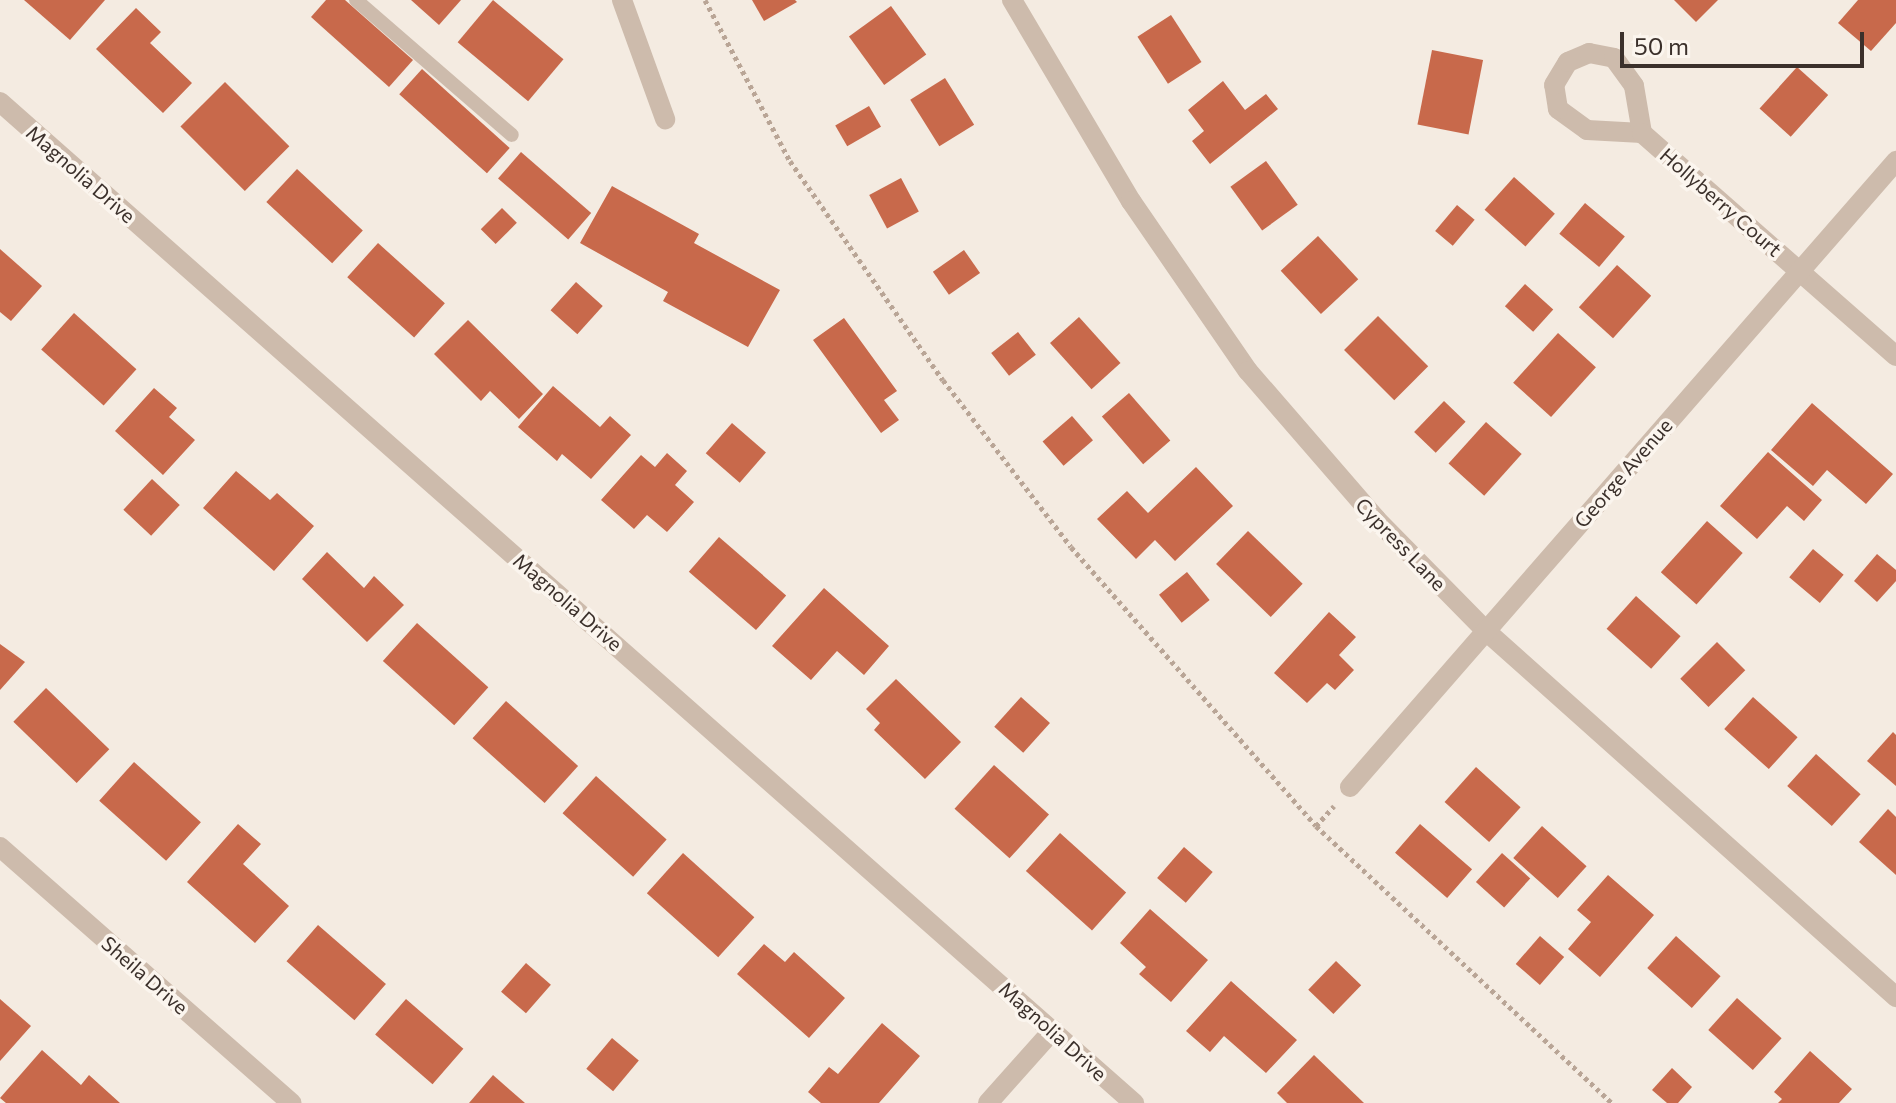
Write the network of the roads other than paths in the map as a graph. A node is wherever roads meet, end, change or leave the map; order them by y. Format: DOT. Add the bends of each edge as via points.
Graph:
graph roads {
  1 [pos="356,0"];
  2 [pos="622,0"];
  3 [pos="1012,0"];
  4 [pos="0,102"];
  5 [pos="665,119"];
  6 [pos="1642,133"];
  7 [pos="512,135"];
  8 [pos="1896,161"];
  9 [pos="1799,271"];
  10 [pos="1896,356"];
  11 [pos="1486,631"];
  12 [pos="1350,787"];
  13 [pos="0,847"];
  14 [pos="1896,997"];
  15 [pos="1053,1030"];
  16 [pos="291,1103"];
  17 [pos="988,1103"];
  18 [pos="1134,1103"];
  1 -- 7 [label="lane"];
  2 -- 5 [label="street"];
  3 -- 11 [label="street, Cypress Lane" via="1131,201 1248,371 1376,519"];
  4 -- 15 [label="street, Magnolia Drive"];
  6 -- 6 [label="street, Hollyberry Court" via="1634,86 1614,58 1589,53 1568,62 1554,85 1558,109 1587,130"];
  6 -- 9 [label="street, Hollyberry Court"];
  8 -- 9 [label="street, George Avenue"];
  9 -- 10 [label="street, Hollyberry Court"];
  9 -- 11 [label="street, George Avenue"];
  11 -- 12 [label="street, George Avenue"];
  11 -- 14 [label="street, Cypress Lane"];
  13 -- 16 [label="street, Sheila Drive"];
  15 -- 17 [label="street"];
  15 -- 18 [label="street, Magnolia Drive"];
}
